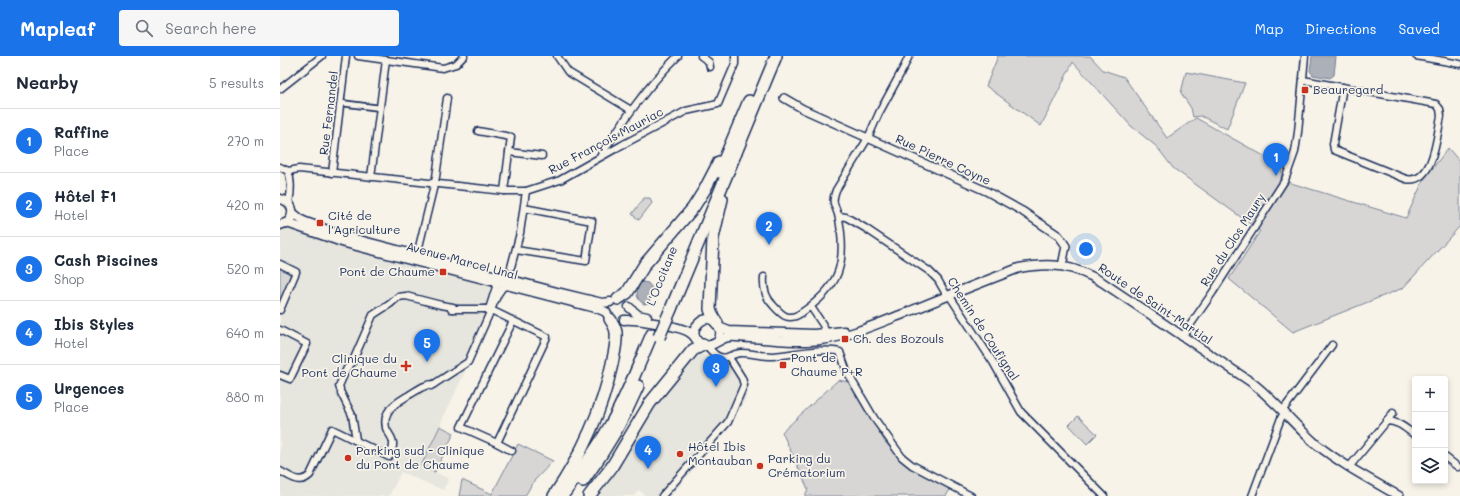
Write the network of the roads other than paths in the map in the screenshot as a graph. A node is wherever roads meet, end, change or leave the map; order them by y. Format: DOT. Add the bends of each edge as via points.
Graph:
graph roads {
  1 [pos="322,56"];
  2 [pos="346,56"];
  3 [pos="358,56"];
  4 [pos="464,56"];
  5 [pos="557,56"];
  6 [pos="678,56"];
  7 [pos="701,56"];
  8 [pos="735,56"];
  9 [pos="767,56"];
  10 [pos="776,56"];
  11 [pos="909,56"];
  12 [pos="1305,56"];
  13 [pos="1416,56"];
  14 [pos="386,60"];
  15 [pos="1460,64"];
  16 [pos="710,67"];
  17 [pos="1303,80"];
  18 [pos="1343,87"];
  19 [pos="280,89"];
  20 [pos="447,98"];
  21 [pos="784,98"];
  22 [pos="341,103"];
  23 [pos="380,108"];
  24 [pos="631,110"];
  25 [pos="478,131"];
  26 [pos="868,138"];
  27 [pos="734,146"];
  28 [pos="510,152"];
  29 [pos="542,156"];
  30 [pos="600,157"];
  31 [pos="280,167"];
  32 [pos="332,173"];
  33 [pos="290,174"];
  34 [pos="371,177"];
  35 [pos="434,184"];
  36 [pos="290,189"];
  37 [pos="504,191"];
  38 [pos="526,191"];
  39 [pos="280,199"];
  40 [pos="289,204"];
  41 [pos="524,208"];
  42 [pos="293,213"];
  43 [pos="839,216"];
  44 [pos="282,225"];
  45 [pos="365,248"];
  46 [pos="516,250"];
  47 [pos="417,255"];
  48 [pos="280,264"];
  49 [pos="1062,266"];
  50 [pos="511,267"];
  51 [pos="764,278"];
  52 [pos="496,284"];
  53 [pos="508,286"];
  54 [pos="557,292"];
  55 [pos="948,296"];
  56 [pos="614,300"];
  57 [pos="629,307"];
  58 [pos="811,307"];
  59 [pos="280,310"];
  60 [pos="488,312"];
  61 [pos="609,317"];
  62 [pos="624,320"];
  63 [pos="819,320"];
  64 [pos="513,321"];
  65 [pos="698,323"];
  66 [pos="718,325"];
  67 [pos="862,329"];
  68 [pos="280,330"];
  69 [pos="826,333"];
  70 [pos="814,334"];
  71 [pos="656,336"];
  72 [pos="1182,337"];
  73 [pos="788,340"];
  74 [pos="717,341"];
  75 [pos="702,343"];
  76 [pos="1332,345"];
  77 [pos="730,356"];
  78 [pos="719,357"];
  79 [pos="280,375"];
  80 [pos="1284,411"];
  81 [pos="1393,414"];
  82 [pos="1387,421"];
  83 [pos="1412,433"];
  84 [pos="356,440"];
  85 [pos="497,444"];
  86 [pos="512,451"];
  87 [pos="1448,459"];
  88 [pos="1350,466"];
  89 [pos="1458,467"];
  90 [pos="280,472"];
  91 [pos="554,496"];
  92 [pos="562,496"];
  93 [pos="572,496"];
  94 [pos="589,496"];
  95 [pos="662,496"];
  96 [pos="971,496"];
  97 [pos="1104,496"];
  98 [pos="1252,496"];
  99 [pos="1400,496"];
  1 -- 19 [label="street"];
  2 -- 22 [label="street, Rue Fernandel"];
  3 -- 14 [label="street"];
  4 -- 14 [label="street" via="456,64 444,68"];
  5 -- 24 [label="street" via="568,72"];
  6 -- 24 [label="street" via="660,73"];
  7 -- 16 [label="street"];
  8 -- 30 [label="street, Rue François Mauriac" via="736,64 718,104 686,111"];
  9 -- 27 [label="highway, L'Occitane"];
  10 -- 27 [label="highway, L'Occitane"];
  11 -- 26 [label="street"];
  12 -- 17 [label="street, Rue du Clos Maury"];
  13 -- 15 [label="street"];
  14 -- 23 [label="street"];
  17 -- 18 [label="street"];
  17 -- 72 [label="street, Rue du Clos Maury" via="1295,152 1285,180"];
  18 -- 18 [label="street" via="1436,104 1441,116 1433,158 1420,177 1406,178 1334,150"];
  20 -- 35 [label="street"];
  21 -- 26 [label="street, Rue Pierre Coyne"];
  22 -- 23 [label="street"];
  22 -- 32 [label="street, Rue Fernandel"];
  23 -- 34 [label="street"];
  24 -- 30 [label="street"];
  25 -- 28 [label="street" via="511,137"];
  26 -- 43 [label="street" via="836,190 833,199"];
  26 -- 49 [label="street, Rue Pierre Coyne" via="986,191 1060,236 1066,246"];
  27 -- 56 [label="highway" via="719,162 693,208 645,264 627,292"];
  27 -- 66 [label="highway" via="732,173 722,198 714,238 710,309"];
  27 -- 71 [label="highway, L'Occitane"];
  28 -- 29 [label="street"];
  28 -- 37 [label="street"];
  30 -- 38 [label="street, Rue François Mauriac" via="560,180"];
  31 -- 33 [label="street"];
  32 -- 33 [label="street, Rue François Mauriac" via="307,170"];
  32 -- 34 [label="street, Rue François Mauriac"];
  33 -- 36 [label="street"];
  34 -- 35 [label="street, Rue François Mauriac"];
  35 -- 37 [label="street, Rue François Mauriac"];
  35 -- 47 [label="street"];
  36 -- 39 [label="street"];
  36 -- 40 [label="street"];
  37 -- 38 [label="street, Rue François Mauriac"];
  38 -- 41 [label="street"];
  39 -- 40 [label="main road"];
  40 -- 42 [label="main road"];
  41 -- 46 [label="street"];
  41 -- 46 [label="street" via="592,221 586,261"];
  42 -- 44 [label="main road" via="290,220"];
  42 -- 47 [label="main road, Avenue Marcel Unal" via="304,222 344,236"];
  43 -- 55 [label="street, Chemin de Coufignal" via="846,217 864,228 929,271"];
  43 -- 58 [label="street" via="842,245 839,272 821,298"];
  44 -- 45 [label="main road, Avenue Marcel Unal"];
  45 -- 47 [label="street" via="413,258"];
  45 -- 52 [label="main road, Avenue Marcel Unal"];
  46 -- 50 [label="street"];
  47 -- 54 [label="main road, Avenue Marcel Unal"];
  48 -- 59 [label="street" via="296,272"];
  49 -- 55 [label="main road, Route de Saint-Martial" via="1036,265 1019,268"];
  49 -- 72 [label="main road, Route de Saint-Martial" via="1076,269 1102,282"];
  51 -- 58 [label="street" via="768,300 782,315 796,317"];
  52 -- 53 [label="main road, Avenue Marcel Unal"];
  52 -- 54 [label="street" via="504,280"];
  52 -- 60 [label="street"];
  53 -- 60 [label="street" via="503,287"];
  53 -- 61 [label="main road, Avenue Marcel Unal" via="599,309 606,312"];
  54 -- 56 [label="main road, Avenue Marcel Unal" via="602,303"];
  55 -- 67 [label="main road, Route de Saint-Martial"];
  55 -- 97 [label="street, Chemin de Coufignal" via="993,362 1021,412"];
  56 -- 57 [label="main road" via="625,301"];
  56 -- 61 [label="main road" via="607,308"];
  57 -- 62 [label="main road" via="629,314"];
  57 -- 65 [label="main road" via="642,316 686,325"];
  58 -- 63 [label="street"];
  60 -- 64 [label="street"];
  60 -- 84 [label="street" via="486,323 468,362 388,410 386,428 394,446 390,457"];
  60 -- 84 [label="street" via="454,309 402,295 373,315 339,386 352,415"];
  61 -- 62 [label="main road" via="617,322"];
  61 -- 91 [label="highway" via="615,327 616,339 610,375 588,437"];
  62 -- 75 [label="main road" via="638,320 682,329"];
  63 -- 69 [label="street"];
  63 -- 70 [label="street" via="819,330"];
  64 -- 85 [label="street" via="546,337"];
  64 -- 85 [label="street" via="461,427"];
  65 -- 66 [label="main road" via="710,320"];
  65 -- 75 [label="main road" via="694,331"];
  66 -- 70 [label="main road, Route de Saint-Martial" via="729,331"];
  66 -- 74 [label="main road" via="721,334"];
  67 -- 69 [label="main road, Route de Saint-Martial"];
  67 -- 73 [label="main road, Route de Saint-Martial" via="821,340"];
  68 -- 79 [label="street" via="307,344 290,379"];
  69 -- 70 [label="main road, Route de Saint-Martial"];
  69 -- 73 [label="main road" via="821,338"];
  71 -- 92 [label="highway, L'Occitane" via="612,423"];
  71 -- 93 [label="highway, L'Occitane" via="624,416 594,466"];
  72 -- 80 [label="main road, Route de Saint-Martial" via="1251,382"];
  73 -- 74 [label="main road, Route de Saint-Martial" via="729,337"];
  74 -- 75 [label="main road" via="714,344"];
  74 -- 78 [label="street" via="716,352"];
  75 -- 78 [label="street"];
  75 -- 94 [label="highway" via="688,354 650,403 611,468"];
  76 -- 80 [label="street"];
  77 -- 78 [label="street"];
  77 -- 95 [label="street" via="744,385 728,422"];
  77 -- 96 [label="street" via="741,353 773,356 840,352 843,363 874,418 902,457 912,465"];
  80 -- 88 [label="main road, Route de Saint-Martial" via="1316,444"];
  80 -- 98 [label="street"];
  81 -- 82 [label="street"];
  82 -- 83 [label="street" via="1400,424"];
  82 -- 88 [label="street"];
  84 -- 90 [label="street" via="332,429 306,480 300,481"];
  85 -- 86 [label="street"];
  87 -- 89 [label="street"];
  88 -- 99 [label="main road, Route de Saint-Martial"];
}
